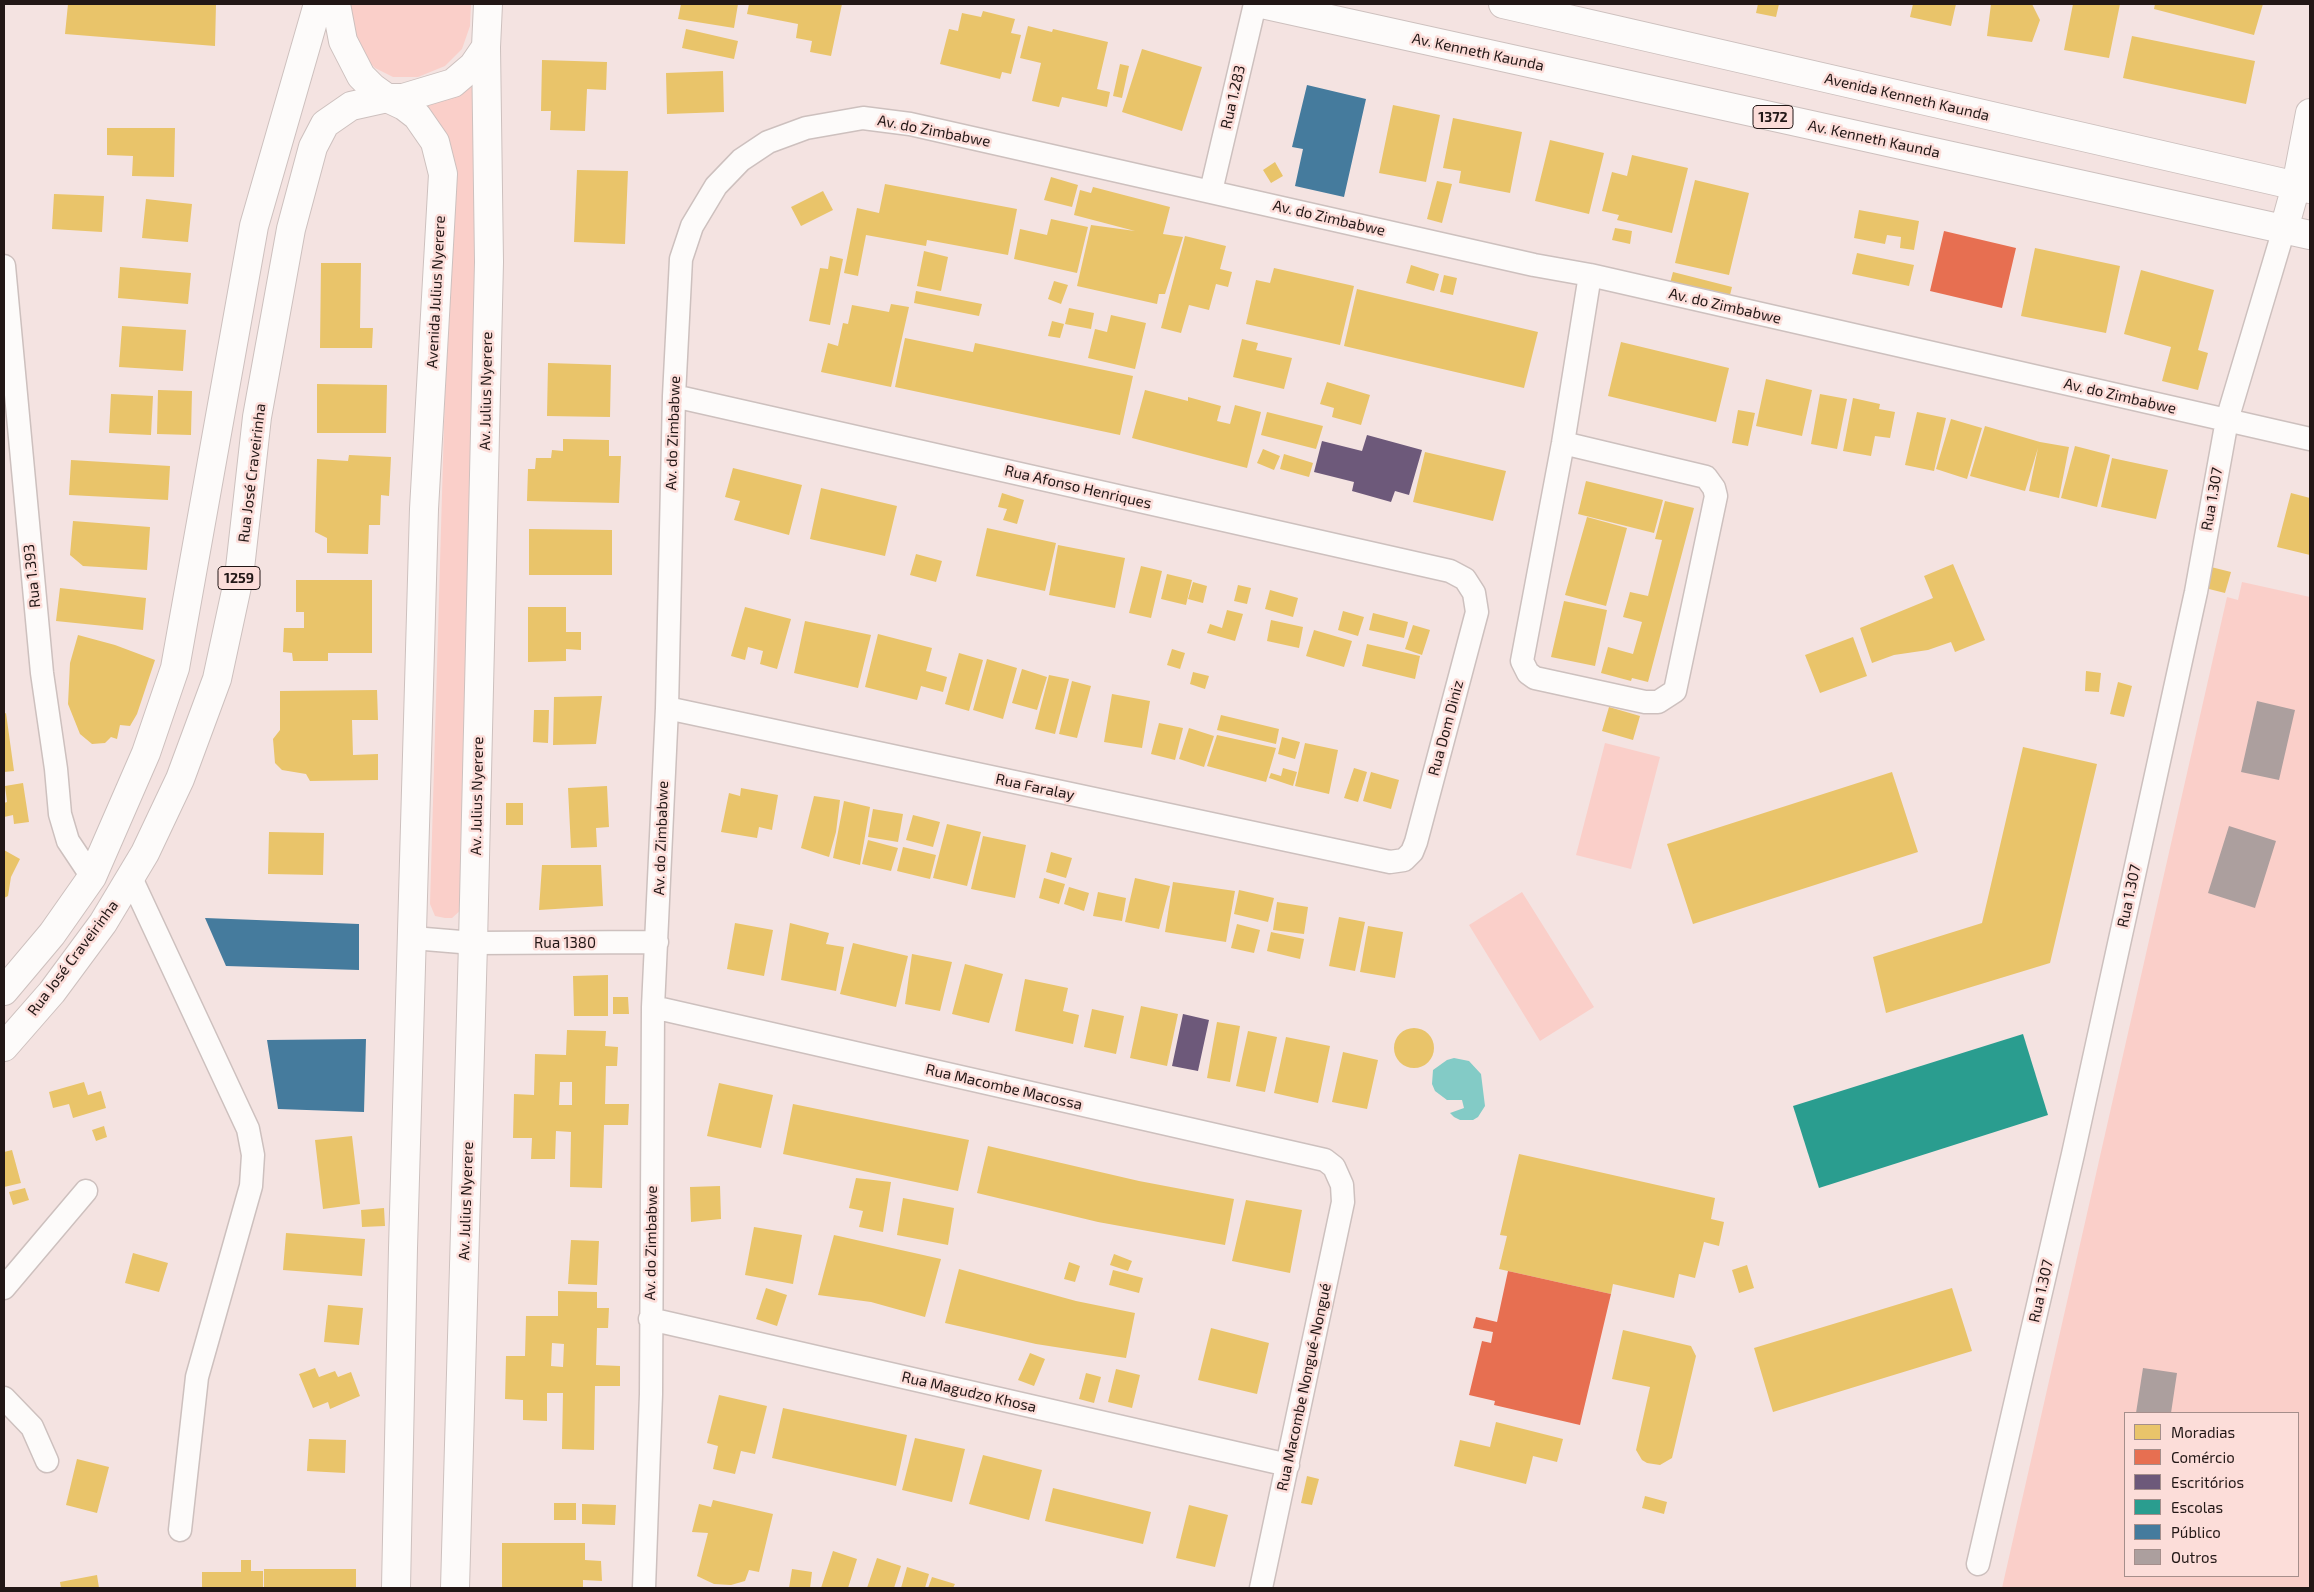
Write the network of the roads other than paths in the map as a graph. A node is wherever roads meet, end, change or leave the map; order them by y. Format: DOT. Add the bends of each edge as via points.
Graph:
graph roads {
  1 [pos="318,4"];
  2 [pos="336,4"];
  3 [pos="488,4"];
  4 [pos="1255,4"];
  5 [pos="1262,4"];
  6 [pos="1504,4"];
  7 [pos="486,47"];
  8 [pos="387,98"];
  9 [pos="2310,113"];
  10 [pos="2303,188"];
  11 [pos="1211,191"];
  12 [pos="2284,230"];
  13 [pos="2310,236"];
  14 [pos="4,266"];
  15 [pos="1590,275"];
  16 [pos="674,396"];
  17 [pos="2227,420"];
  18 [pos="2310,439"];
  19 [pos="1563,444"];
  20 [pos="1474,593"];
  21 [pos="667,708"];
  22 [pos="1404,860"];
  23 [pos="92,877"];
  24 [pos="131,878"];
  25 [pos="413,938"];
  26 [pos="657,942"];
  27 [pos="473,943"];
  28 [pos="4,991"];
  29 [pos="653,1007"];
  30 [pos="4,1047"];
  31 [pos="1342,1185"];
  32 [pos="86,1190"];
  33 [pos="4,1288"];
  34 [pos="650,1319"];
  35 [pos="4,1398"];
  36 [pos="47,1461"];
  37 [pos="1288,1465"];
  38 [pos="180,1530"];
  39 [pos="1978,1564"];
  40 [pos="396,1588"];
  41 [pos="455,1588"];
  42 [pos="644,1588"];
  43 [pos="1261,1588"];
  1 -- 23 [label="main road, Rua José Craveirinha" via="254,226 175,668 146,753"];
  2 -- 8 [label="main road, Avenida Julius Nyerere" via="343,41 350,57 361,76"];
  3 -- 7 [label="main road, Av. Julius Nyerere"];
  4 -- 11 [label="street, Rua 1.283"];
  5 -- 12 [label="main road, Av. Kenneth Kaunda / 1372"];
  6 -- 10 [label="main road, Avenida Kenneth Kaunda"];
  7 -- 8 [label="main road, Rua José Craveirinha" via="473,66 453,83 404,98"];
  7 -- 27 [label="main road, Av. Julius Nyerere" via="489,272"];
  8 -- 24 [label="main road, Rua José Craveirinha / 1259" via="351,106 325,124 313,148 291,228 259,408 239,577 218,679 180,779"];
  8 -- 25 [label="main road, Avenida Julius Nyerere" via="416,116 435,142 443,174 424,509"];
  9 -- 10 [label="main road"];
  10 -- 12 [label="main road"];
  11 -- 15 [label="street, Av. do Zimbabwe"];
  11 -- 16 [label="street, Av. do Zimbabwe" via="910,124 863,118 806,128 768,142 741,160 716,186 692,226 681,258"];
  12 -- 13 [label="main road, Av. Kenneth Kaunda / 1372"];
  12 -- 17 [label="street, Rua 1.307"];
  14 -- 23 [label="street, Rua 1.393" via="42,673 60,814 68,841"];
  15 -- 17 [label="street, Av. do Zimbabwe"];
  15 -- 19 [label="street"];
  16 -- 20 [label="street, Rua Afonso Henriques" via="1450,571 1465,579"];
  16 -- 21 [label="street, Av. do Zimbabwe"];
  17 -- 18 [label="street, Av. do Zimbabwe"];
  17 -- 39 [label="street, Rua 1.307" via="2196,592 2073,1154"];
  19 -- 19 [label="street" via="1522,661 1524,668 1535,678 1658,702 1675,692 1716,496 1714,488 1706,477"];
  20 -- 22 [label="street, Rua Dom Diniz" via="1477,612 1416,842"];
  21 -- 22 [label="street, Rua Faralay" via="1390,862"];
  21 -- 26 [label="street, Av. do Zimbabwe"];
  23 -- 28 [label="main road, Rua José Craveirinha" via="52,934"];
  24 -- 30 [label="main road, Rua José Craveirinha / 1259" via="103,923 52,992"];
  24 -- 38 [label="street" via="248,1129 254,1155 251,1186 197,1377"];
  25 -- 27 [label="street, Rua 1380"];
  25 -- 40 [label="main road"];
  26 -- 27 [label="street, Rua 1380"];
  26 -- 29 [label="street, Av. do Zimbabwe"];
  27 -- 41 [label="main road, Av. Julius Nyerere"];
  29 -- 31 [label="street, Rua Macombe Macossa" via="1325,1160 1334,1167"];
  29 -- 34 [label="street, Av. do Zimbabwe"];
  31 -- 37 [label="street, Rua Macombe Nongué-Nongué" via="1342,1202"];
  32 -- 33 [label="street"];
  34 -- 37 [label="street, Rua Magudzo Khosa"];
  34 -- 42 [label="street, Av. do Zimbabwe" via="651,1394"];
  35 -- 36 [label="street" via="32,1427"];
  37 -- 43 [label="street, Rua Macombe Nongué-Nongué"];
}
